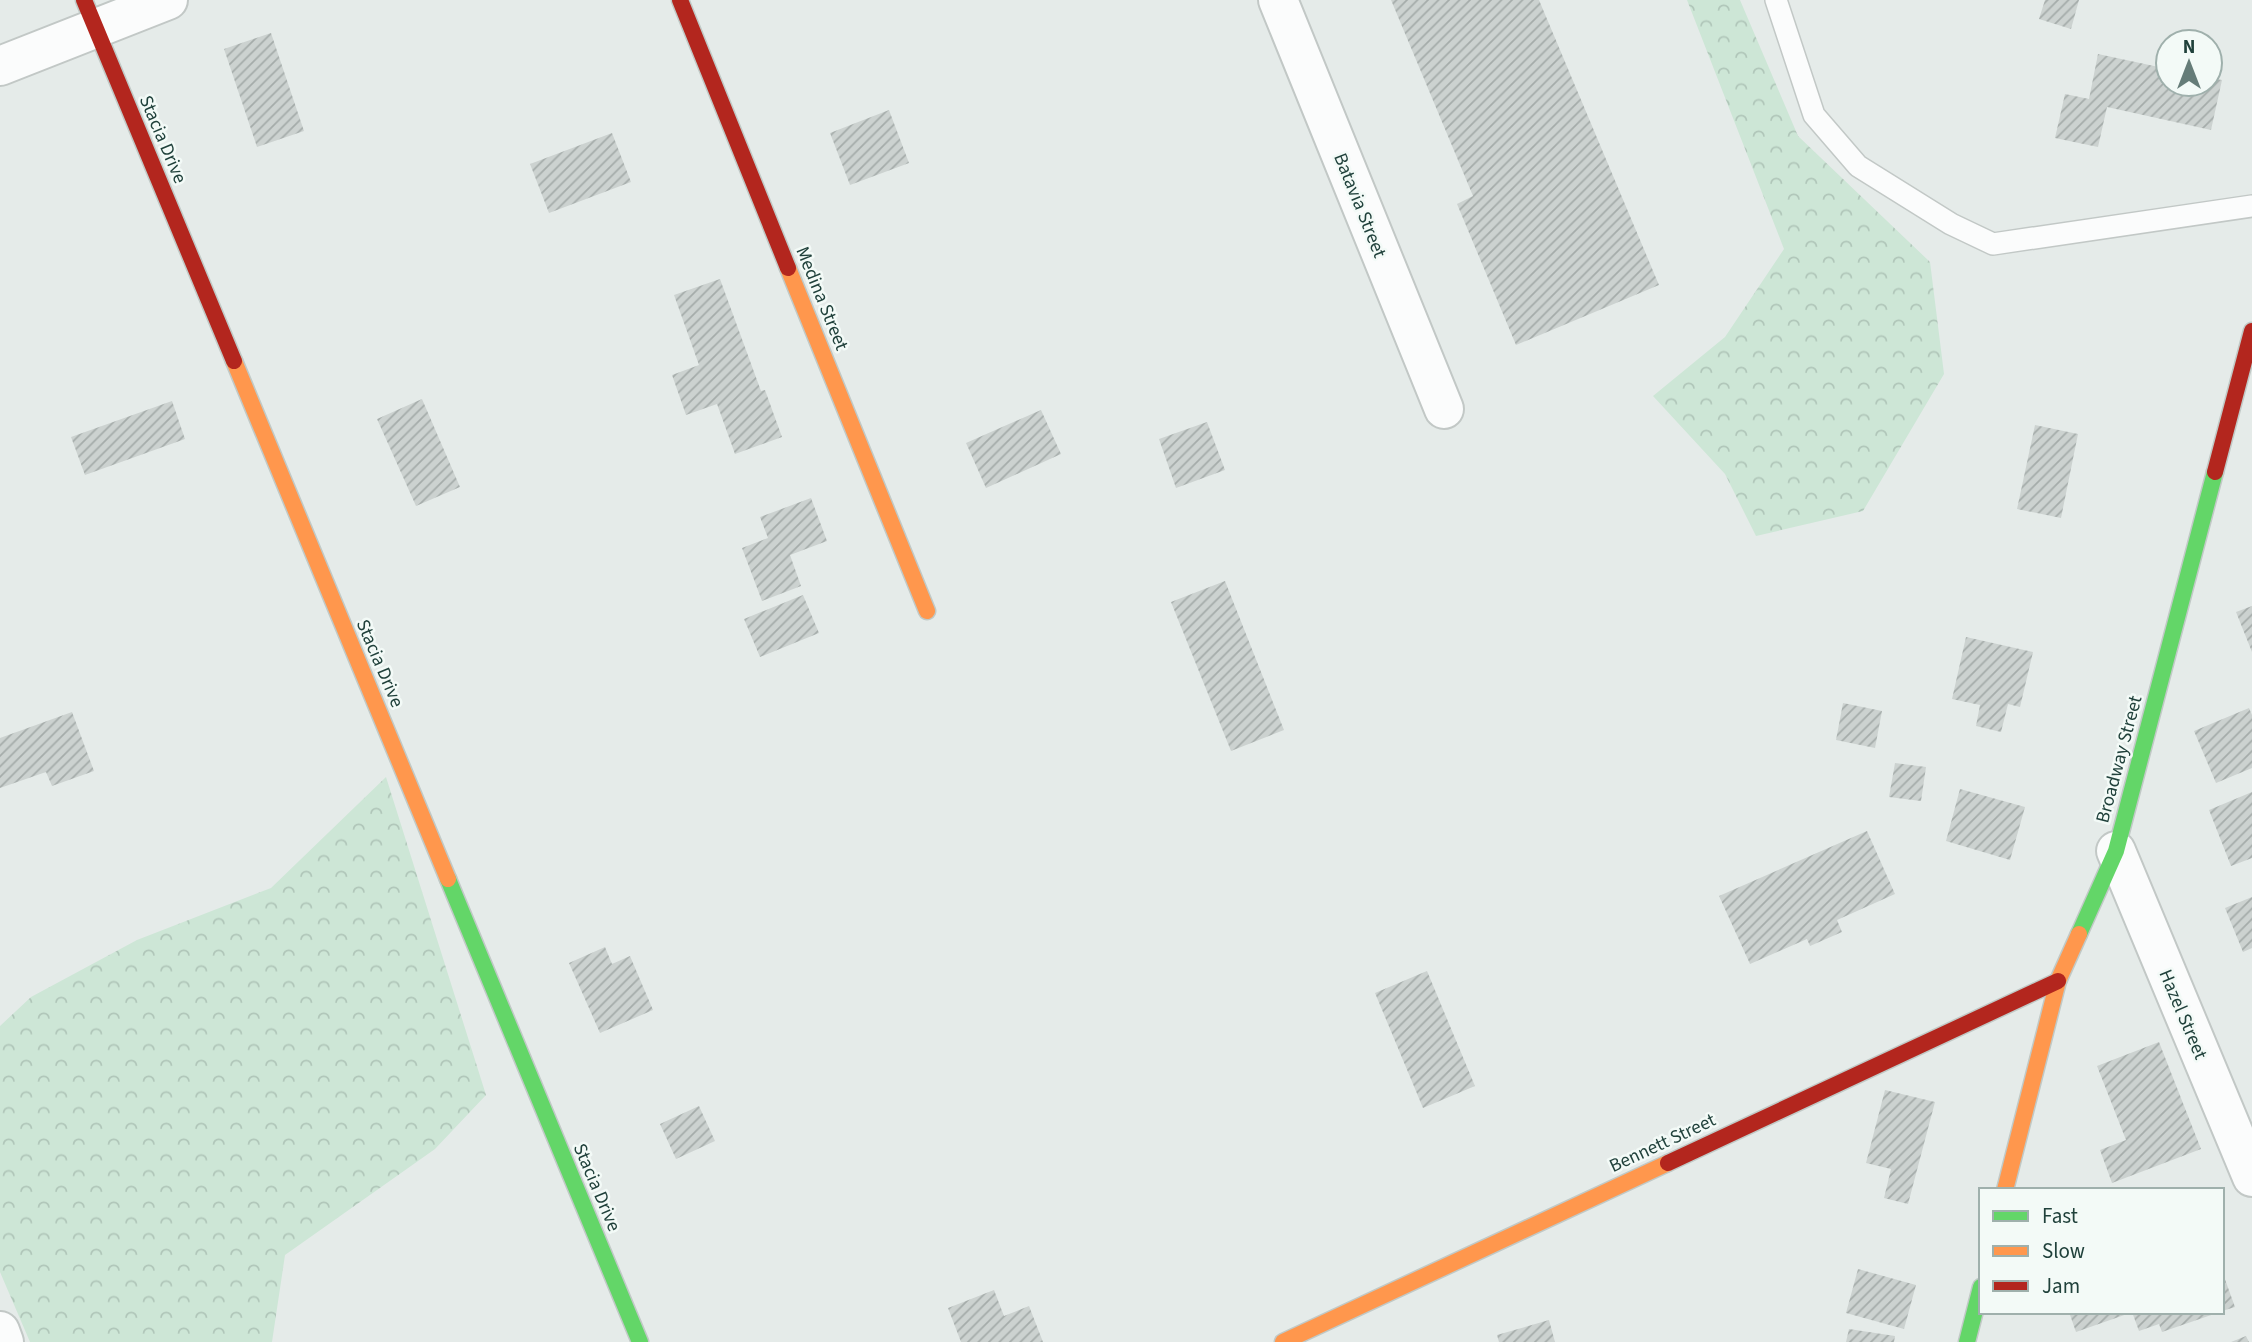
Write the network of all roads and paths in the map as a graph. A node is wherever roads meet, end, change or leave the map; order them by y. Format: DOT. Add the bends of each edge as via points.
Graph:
graph roads {
  1 [pos="168,0"];
  2 [pos="680,0"];
  3 [pos="1278,0"];
  4 [pos="1776,0"];
  5 [pos="90,14"];
  6 [pos="0,66"];
  7 [pos="2252,206"];
  8 [pos="2252,331"];
  9 [pos="1444,409"];
  10 [pos="927,611"];
  11 [pos="2116,851"];
  12 [pos="2058,981"];
  13 [pos="2252,1177"];
  14 [pos="2006,1188"];
  15 [pos="1979,1295"];
  16 [pos="0,1331"];
  17 [pos="4,1342"];
  18 [pos="640,1342"];
  19 [pos="1283,1342"];
  20 [pos="1967,1342"];
  1 -- 5 [label="street"];
  2 -- 10 [label="street, Medina Street"];
  3 -- 9 [label="street, Batavia Street"];
  4 -- 7 [label="lane" via="1814,115 1858,166 1951,224 1993,244"];
  5 -- 6 [label="street"];
  5 -- 18 [label="street, Stacia Drive"];
  8 -- 11 [label="street, Broadway Street"];
  11 -- 12 [label="street, Broadway Street"];
  11 -- 13 [label="street, Hazel Street"];
  12 -- 14 [label="street, Broadway Street"];
  12 -- 19 [label="street, Bennett Street"];
  15 -- 20 [label="street"];
  16 -- 17 [label="street"];
}
